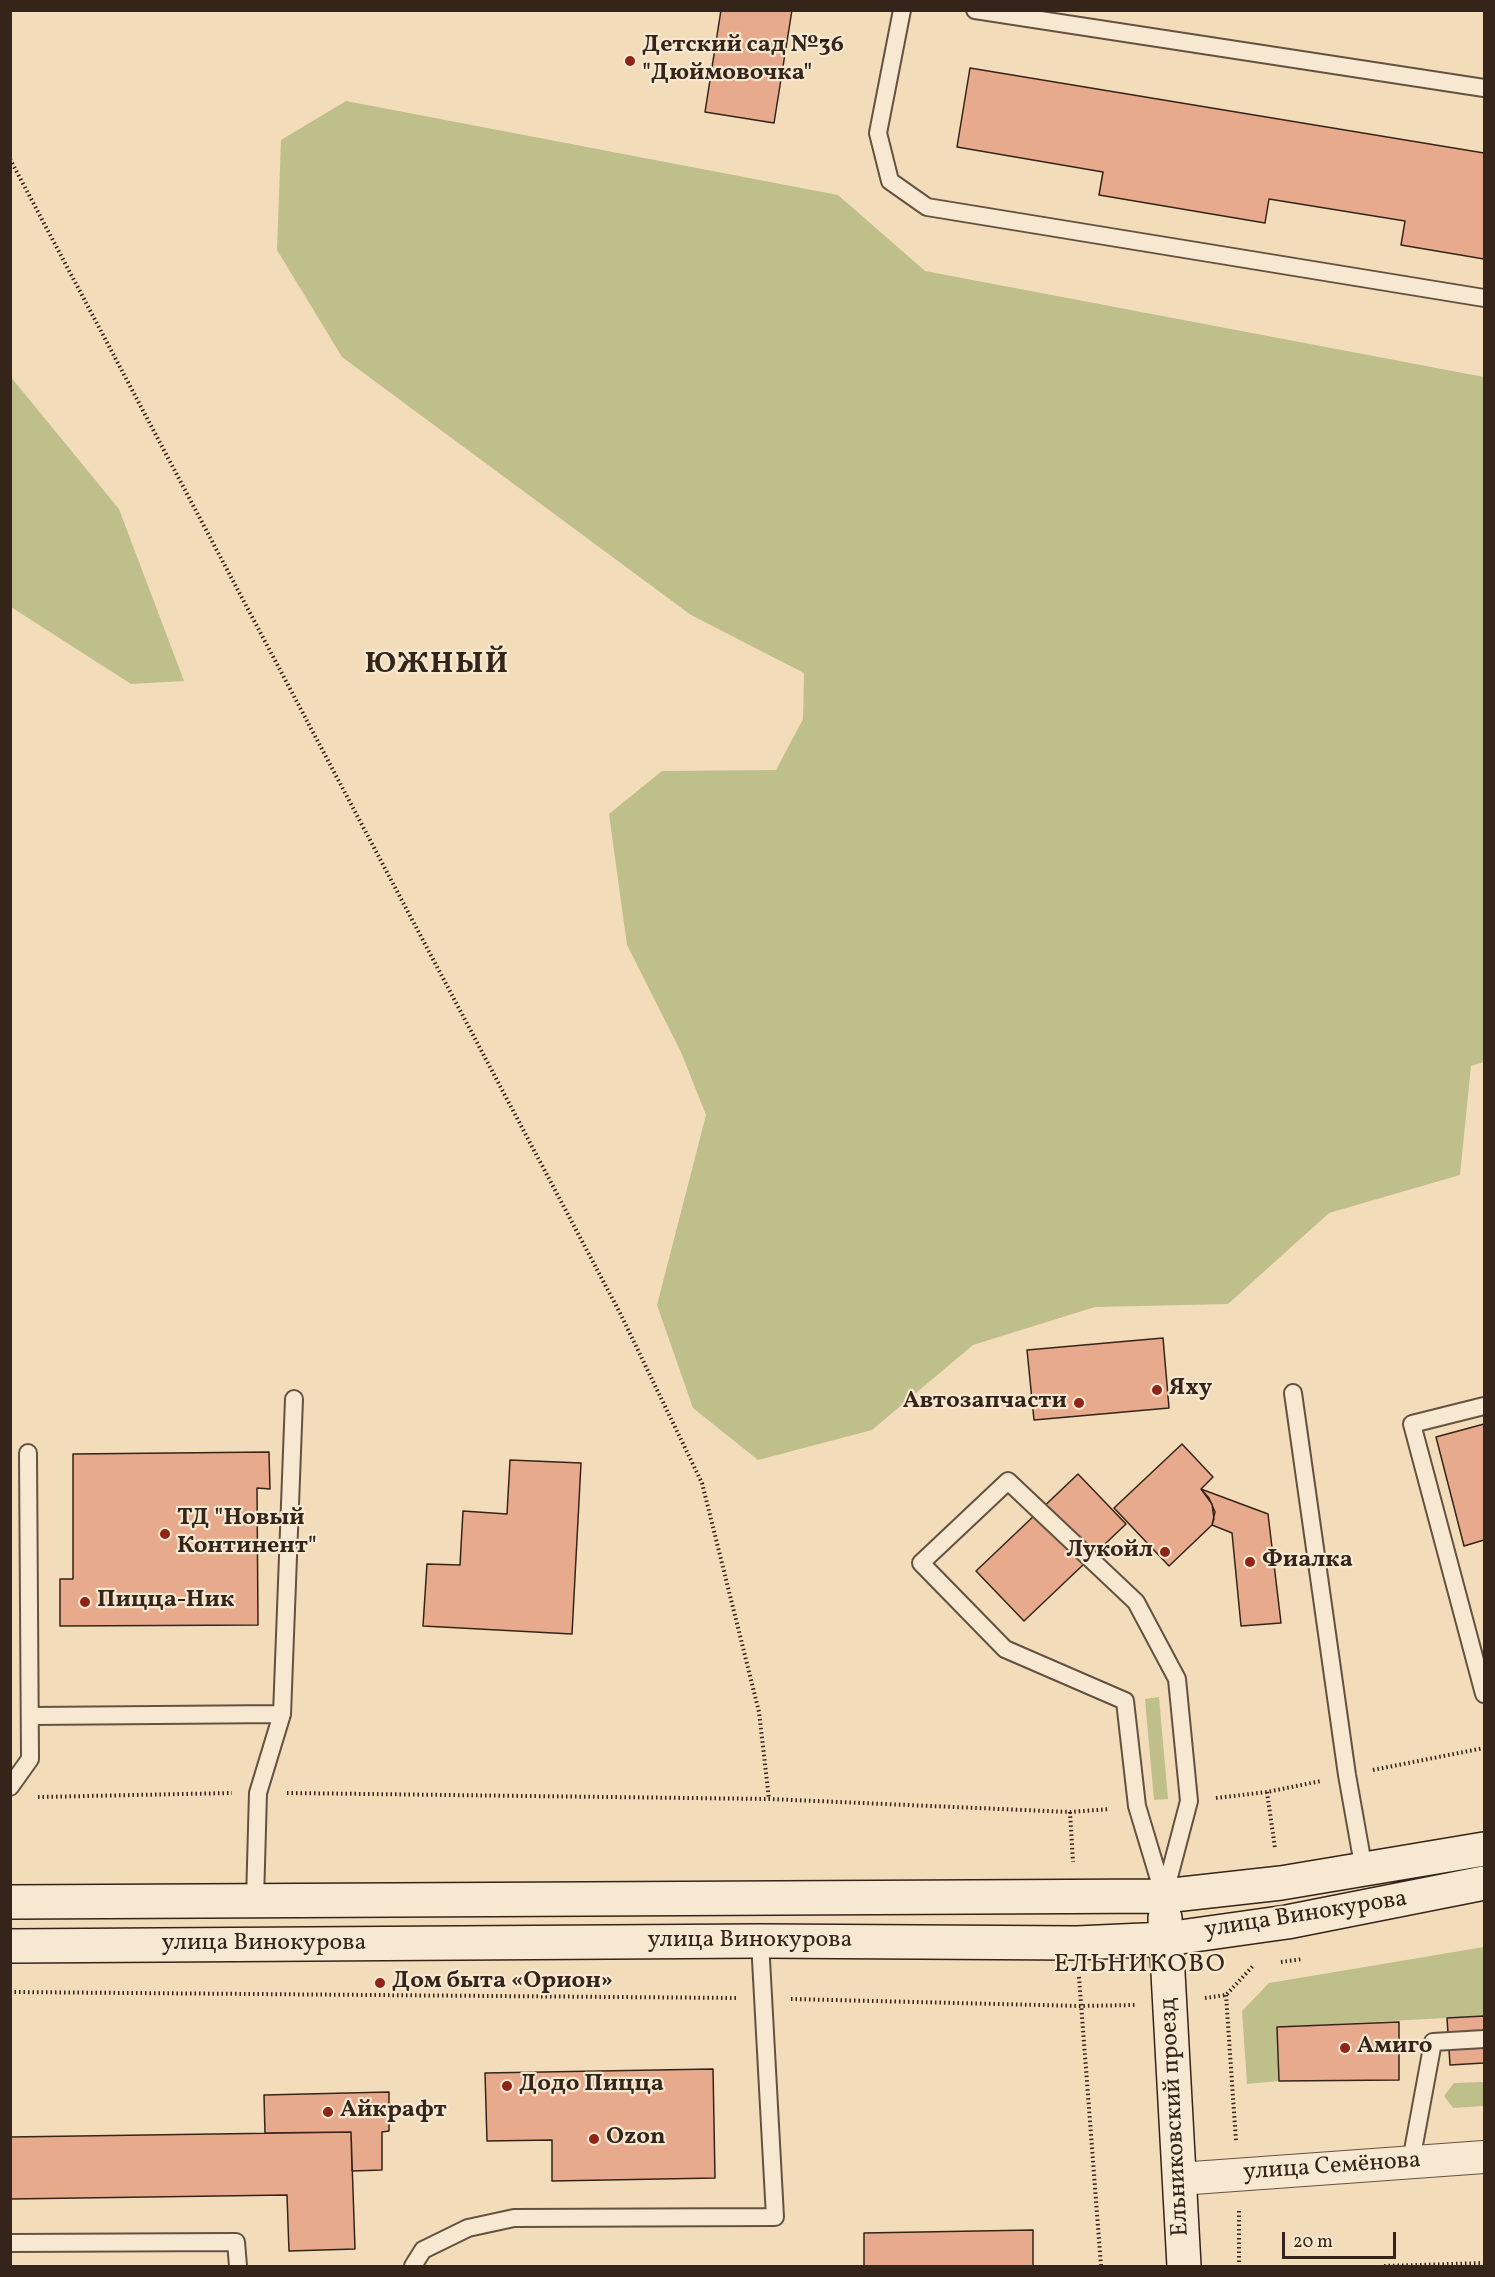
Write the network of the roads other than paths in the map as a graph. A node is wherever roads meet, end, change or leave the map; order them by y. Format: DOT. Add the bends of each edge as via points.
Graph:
graph roads {
  1 [pos="902,10"];
  2 [pos="975,10"];
  3 [pos="1485,88"];
  4 [pos="1485,298"];
  5 [pos="1293,1393"];
  6 [pos="294,1400"];
  7 [pos="1485,1407"];
  8 [pos="28,1453"];
  9 [pos="1485,1694"];
  10 [pos="282,1714"];
  11 [pos="31,1716"];
  12 [pos="10,1787"];
  13 [pos="1485,1849"];
  14 [pos="1365,1870"];
  15 [pos="1485,1883"];
  16 [pos="1164,1896"];
  17 [pos="255,1900"];
  18 [pos="10,1902"];
  19 [pos="1166,1939"];
  20 [pos="760,1941"];
  21 [pos="10,1946"];
  22 [pos="1485,2039"];
  23 [pos="1485,2157"];
  24 [pos="1411,2162"];
  25 [pos="1179,2179"];
  26 [pos="10,2243"];
  27 [pos="238,2266"];
  28 [pos="412,2266"];
  29 [pos="1184,2266"];
  1 -- 4 [label="lane" via="878,133 891,181 927,207"];
  2 -- 3 [label="lane"];
  5 -- 14 [label="lane" via="1347,1775"];
  6 -- 10 [label="lane"];
  7 -- 9 [label="lane" via="1412,1424"];
  8 -- 11 [label="lane"];
  10 -- 11 [label="lane"];
  10 -- 17 [label="lane" via="258,1793"];
  11 -- 12 [label="lane" via="30,1759"];
  13 -- 14 [label="main road, улица Винокурова"];
  14 -- 16 [label="main road, улица Винокурова"];
  15 -- 19 [label="main road, улица Винокурова" via="1287,1922"];
  16 -- 16 [label="lane" via="1189,1801 1177,1679 1136,1602 1008,1481 921,1563 1005,1649 1125,1701 1137,1806"];
  16 -- 17 [label="main road, улица Винокурова"];
  16 -- 19 [label="main road, Ельниковский проезд"];
  17 -- 18 [label="main road, улица Винокурова"];
  19 -- 20 [label="main road, улица Винокурова" via="1077,1943"];
  19 -- 25 [label="main road, Ельниковский проезд"];
  20 -- 21 [label="main road, улица Винокурова"];
  20 -- 28 [label="lane" via="775,2217 514,2218 468,2228 423,2250"];
  22 -- 24 [label="lane" via="1433,2042"];
  23 -- 24 [label="street, улица Семёнова"];
  24 -- 25 [label="street, улица Семёнова"];
  25 -- 29 [label="main road, Ельниковский проезд"];
  26 -- 27 [label="lane" via="236,2242"];
}
